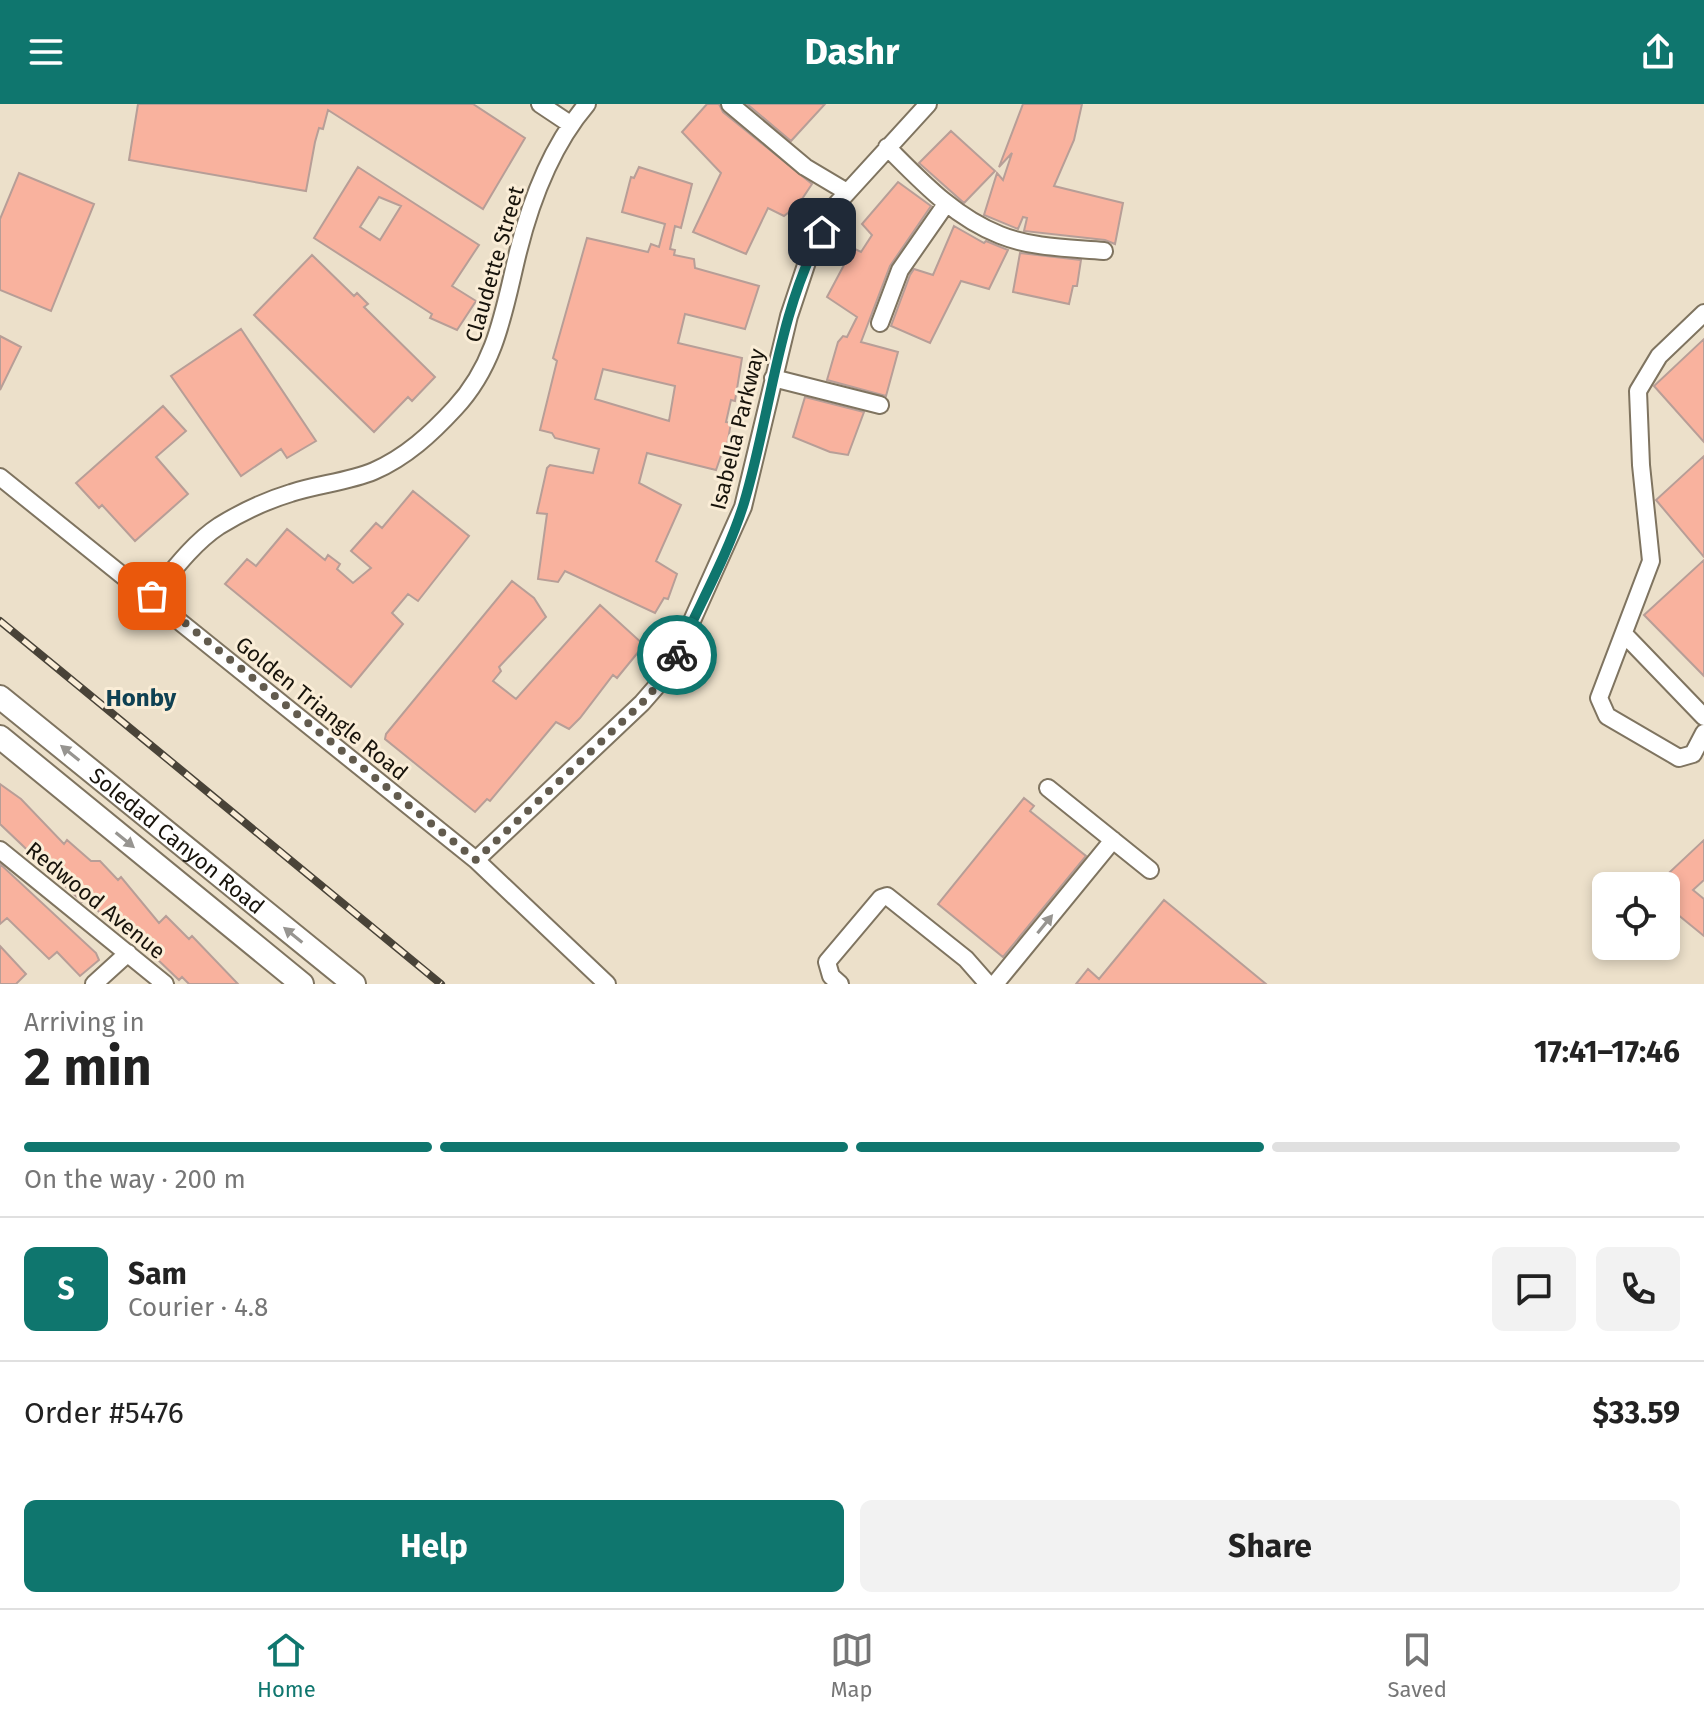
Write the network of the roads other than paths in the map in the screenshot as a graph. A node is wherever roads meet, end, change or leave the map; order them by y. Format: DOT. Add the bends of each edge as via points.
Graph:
graph roads {
  1 [pos="540,104"];
  2 [pos="587,104"];
  3 [pos="730,104"];
  4 [pos="922,106"];
  5 [pos="570,124"];
  6 [pos="887,147"];
  7 [pos="847,192"];
  8 [pos="946,204"];
  9 [pos="1104,251"];
  10 [pos="1704,313"];
  11 [pos="880,323"];
  12 [pos="773,378"];
  13 [pos="880,405"];
  14 [pos="0,477"];
  15 [pos="152,596"];
  16 [pos="1625,635"];
  17 [pos="4,707"];
  18 [pos="1704,717"];
  19 [pos="1704,733"];
  20 [pos="0,737"];
  21 [pos="1048,788"];
  22 [pos="1113,840"];
  23 [pos="0,850"];
  24 [pos="476,860"];
  25 [pos="1150,870"];
  26 [pos="128,953"];
  27 [pos="985,982"];
  28 [pos="94,984"];
  29 [pos="165,984"];
  30 [pos="302,984"];
  31 [pos="354,984"];
  32 [pos="607,984"];
  33 [pos="840,984"];
  1 -- 5 [label="street"];
  2 -- 5 [label="street, Claudette Street"];
  3 -- 7 [label="street" via="805,167"];
  4 -- 6 [label="street, Isabella Parkway"];
  5 -- 15 [label="street, Claudette Street" via="537,190 485,369 458,405 419,444 373,472 289,493 219,526"];
  6 -- 7 [label="street, Isabella Parkway"];
  6 -- 8 [label="street"];
  7 -- 12 [label="street, Isabella Parkway" via="809,256"];
  8 -- 9 [label="street" via="1000,235"];
  8 -- 11 [label="street" via="900,270"];
  10 -- 16 [label="street" via="1659,356 1638,391 1651,561"];
  12 -- 13 [label="street"];
  12 -- 24 [label="street, Isabella Parkway" via="743,507 669,672"];
  14 -- 15 [label="street, Golden Triangle Road"];
  15 -- 24 [label="street, Golden Triangle Road"];
  16 -- 18 [label="street"];
  16 -- 19 [label="street" via="1599,698 1607,716 1679,758 1693,754"];
  31 -- 17 [label="main road, Soledad Canyon Road, one-way"];
  20 -- 30 [label="main road, Soledad Canyon Road, one-way"];
  21 -- 22 [label="street"];
  22 -- 25 [label="street"];
  27 -- 22 [label="street, one-way"];
  23 -- 26 [label="street, Redwood Avenue"];
  24 -- 32 [label="street, Golden Triangle Road"];
  26 -- 28 [label="street"];
  26 -- 29 [label="street, Redwood Avenue"];
  27 -- 33 [label="street" via="966,959 887,896 827,962"];
}
